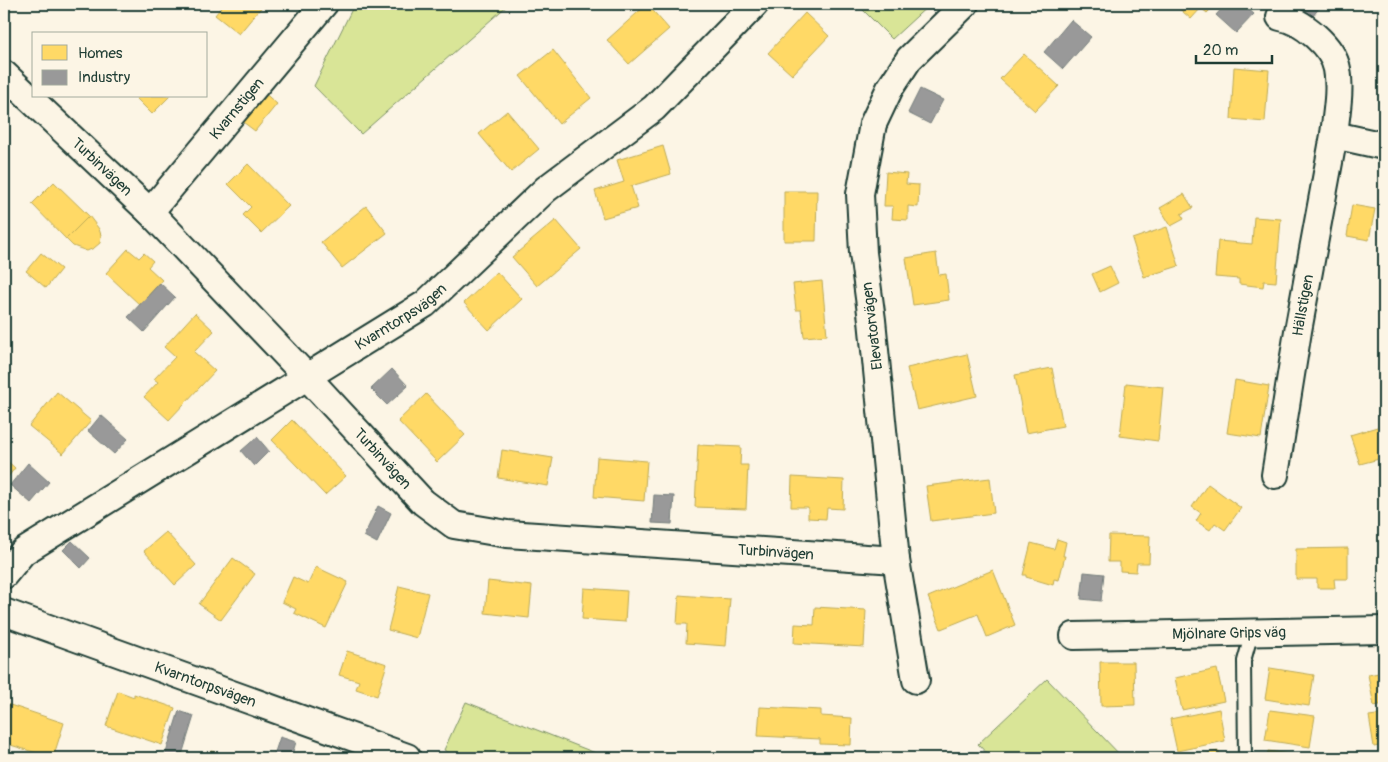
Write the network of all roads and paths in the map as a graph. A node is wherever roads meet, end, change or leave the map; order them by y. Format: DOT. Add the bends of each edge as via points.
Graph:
graph roads {
  1 [pos="324,4"];
  2 [pos="755,4"];
  3 [pos="965,4"];
  4 [pos="1280,17"];
  5 [pos="4,74"];
  6 [pos="1334,135"];
  7 [pos="1384,146"];
  8 [pos="150,212"];
  9 [pos="308,378"];
  10 [pos="1275,475"];
  11 [pos="896,560"];
  12 [pos="4,575"];
  13 [pos="4,612"];
  14 [pos="1384,630"];
  15 [pos="1252,632"];
  16 [pos="1074,636"];
  17 [pos="916,680"];
  18 [pos="407,757"];
  19 [pos="1245,758"];
  1 -- 8 [label="street, Kvarnstigen"];
  2 -- 9 [label="street, Kvarntorpsvägen" via="654,108 546,188 425,304"];
  3 -- 11 [label="street, Elevatorvägen" via="909,59 890,88 873,124 860,194 863,253"];
  4 -- 6 [label="street, Hällstigen" via="1310,30 1326,47 1337,68"];
  5 -- 8 [label="street, Turbinvägen"];
  6 -- 7 [label="street"];
  6 -- 10 [label="street, Hällstigen"];
  8 -- 9 [label="street, Turbinvägen"];
  9 -- 11 [label="street, Turbinvägen" via="423,502 454,525 506,534"];
  9 -- 12 [label="street, Kvarntorpsvägen" via="23,552"];
  11 -- 17 [label="street, Elevatorvägen"];
  13 -- 18 [label="street, Kvarntorpsvägen"];
  14 -- 15 [label="street, Mjölnare Grips väg"];
  15 -- 16 [label="street, Mjölnare Grips väg"];
  15 -- 19 [label="lane" via="1244,661"];
}
